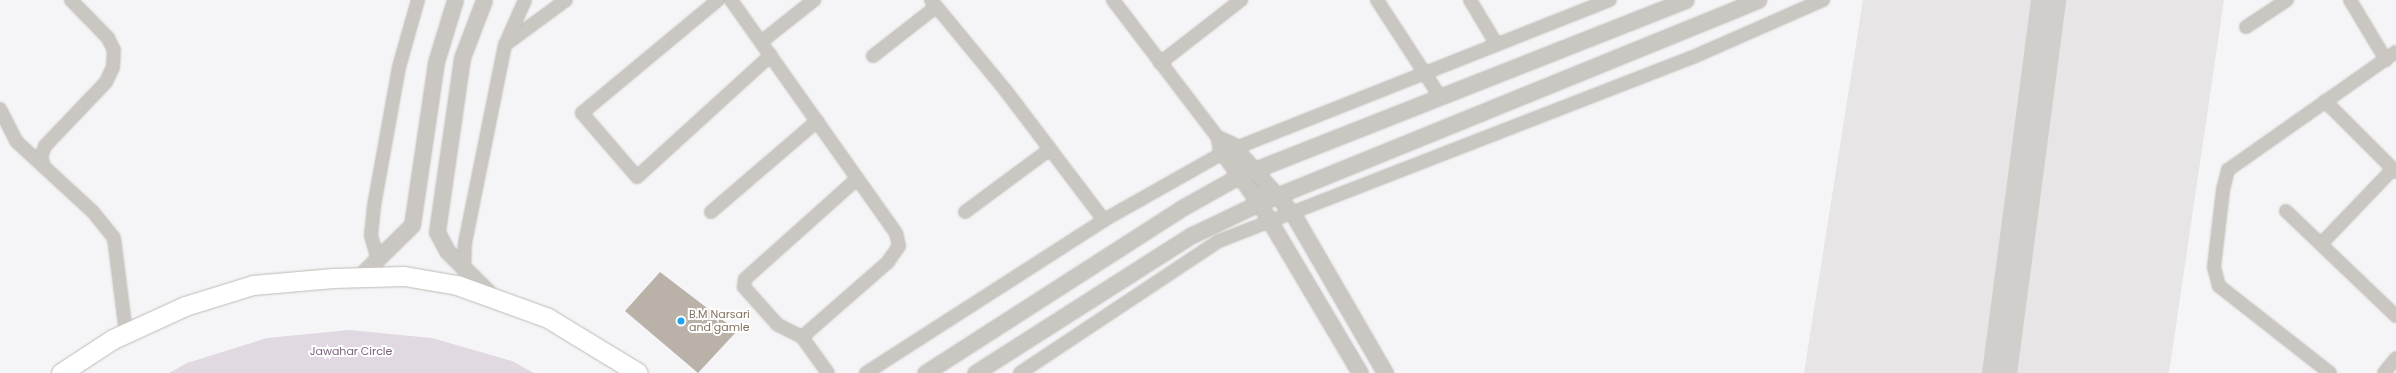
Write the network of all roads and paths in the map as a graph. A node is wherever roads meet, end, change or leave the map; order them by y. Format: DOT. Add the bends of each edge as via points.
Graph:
graph roads {
  1 [pos="70,0"];
  2 [pos="418,0"];
  3 [pos="455,0"];
  4 [pos="484,0"];
  5 [pos="525,0"];
  6 [pos="566,0"];
  7 [pos="718,0"];
  8 [pos="731,0"];
  9 [pos="814,0"];
  10 [pos="1113,0"];
  11 [pos="1241,0"];
  12 [pos="1376,0"];
  13 [pos="1470,0"];
  14 [pos="1610,0"];
  15 [pos="1686,0"];
  16 [pos="1758,0"];
  17 [pos="1823,0"];
  18 [pos="2288,0"];
  19 [pos="2350,0"];
  20 [pos="934,3"];
  21 [pos="2246,27"];
  22 [pos="761,42"];
  23 [pos="504,45"];
  24 [pos="1498,45"];
  25 [pos="2396,52"];
  26 [pos="771,55"];
  27 [pos="873,56"];
  28 [pos="2386,60"];
  29 [pos="1160,63"];
  30 [pos="1425,74"];
  31 [pos="1441,98"];
  32 [pos="2325,101"];
  33 [pos="0,109"];
  34 [pos="817,121"];
  35 [pos="1219,139"];
  36 [pos="1050,149"];
  37 [pos="1229,151"];
  38 [pos="44,166"];
  39 [pos="1254,169"];
  40 [pos="2394,171"];
  41 [pos="1239,176"];
  42 [pos="857,179"];
  43 [pos="1277,195"];
  44 [pos="1259,204"];
  45 [pos="2286,210"];
  46 [pos="711,212"];
  47 [pos="965,212"];
  48 [pos="1293,214"];
  49 [pos="1104,220"];
  50 [pos="1270,223"];
  51 [pos="2321,244"];
  52 [pos="378,260"];
  53 [pos="464,269"];
  54 [pos="359,277"];
  55 [pos="496,299"];
  56 [pos="2396,316"];
  57 [pos="126,333"];
  58 [pos="802,337"];
  59 [pos="2396,358"];
  60 [pos="61,373"];
  61 [pos="638,373"];
  62 [pos="828,373"];
  63 [pos="866,373"];
  64 [pos="925,373"];
  65 [pos="975,373"];
  66 [pos="1020,373"];
  67 [pos="1360,373"];
  68 [pos="1385,373"];
  69 [pos="2330,373"];
  70 [pos="2384,373"];
  1 -- 38 [label="street" via="112,44 113,67 106,82 45,146 41,157"];
  2 -- 52 [label="street" via="399,67 374,206 371,235"];
  3 -- 52 [label="street" via="436,62 412,225"];
  4 -- 53 [label="street" via="462,58 436,232 447,251"];
  5 -- 23 [label="street"];
  6 -- 23 [label="street"];
  7 -- 26 [label="street" via="582,113 637,177"];
  8 -- 22 [label="street"];
  9 -- 22 [label="street"];
  10 -- 29 [label="street"];
  11 -- 29 [label="street"];
  12 -- 30 [label="street"];
  13 -- 24 [label="street"];
  14 -- 24 [label="street"];
  15 -- 31 [label="street"];
  16 -- 43 [label="street" via="1671,38"];
  17 -- 48 [label="street" via="1693,57"];
  18 -- 21 [label="street"];
  19 -- 28 [label="street"];
  20 -- 27 [label="street"];
  20 -- 36 [label="street"];
  22 -- 26 [label="street"];
  23 -- 53 [label="street" via="465,243"];
  24 -- 30 [label="street"];
  25 -- 28 [label="street"];
  26 -- 34 [label="street"];
  28 -- 32 [label="street"];
  29 -- 35 [label="street"];
  30 -- 31 [label="street"];
  30 -- 37 [label="street"];
  31 -- 39 [label="street"];
  32 -- 40 [label="street"];
  32 -- 69 [label="street" via="2228,170 2214,267 2219,286"];
  33 -- 38 [label="street" via="17,142"];
  34 -- 42 [label="street"];
  34 -- 46 [label="street"];
  35 -- 37 [label="street"];
  36 -- 47 [label="street"];
  36 -- 49 [label="street"];
  37 -- 39 [label="street"];
  37 -- 41 [label="street"];
  37 -- 49 [label="street"];
  38 -- 57 [label="street" via="93,212 114,238"];
  39 -- 41 [label="street"];
  39 -- 43 [label="street"];
  40 -- 51 [label="street"];
  41 -- 44 [label="street"];
  41 -- 64 [label="street" via="1180,209"];
  42 -- 58 [label="street" via="896,233 899,246 888,262"];
  42 -- 58 [label="street" via="745,278 744,287 777,324"];
  43 -- 44 [label="street"];
  43 -- 48 [label="street"];
  44 -- 50 [label="street"];
  44 -- 65 [label="street" via="1192,235"];
  45 -- 51 [label="street"];
  48 -- 50 [label="street"];
  48 -- 68 [label="street"];
  49 -- 63 [label="street"];
  50 -- 66 [label="street" via="1219,241"];
  50 -- 67 [label="street"];
  51 -- 56 [label="street"];
  52 -- 54 [label="street"];
  53 -- 55 [label="street"];
  54 -- 55 [label="main road" via="404,276 456,285"];
  54 -- 57 [label="main road" via="253,285 185,306"];
  55 -- 61 [label="main road" via="548,318"];
  57 -- 60 [label="main road"];
  58 -- 62 [label="street"];
  59 -- 70 [label="street"];
}
